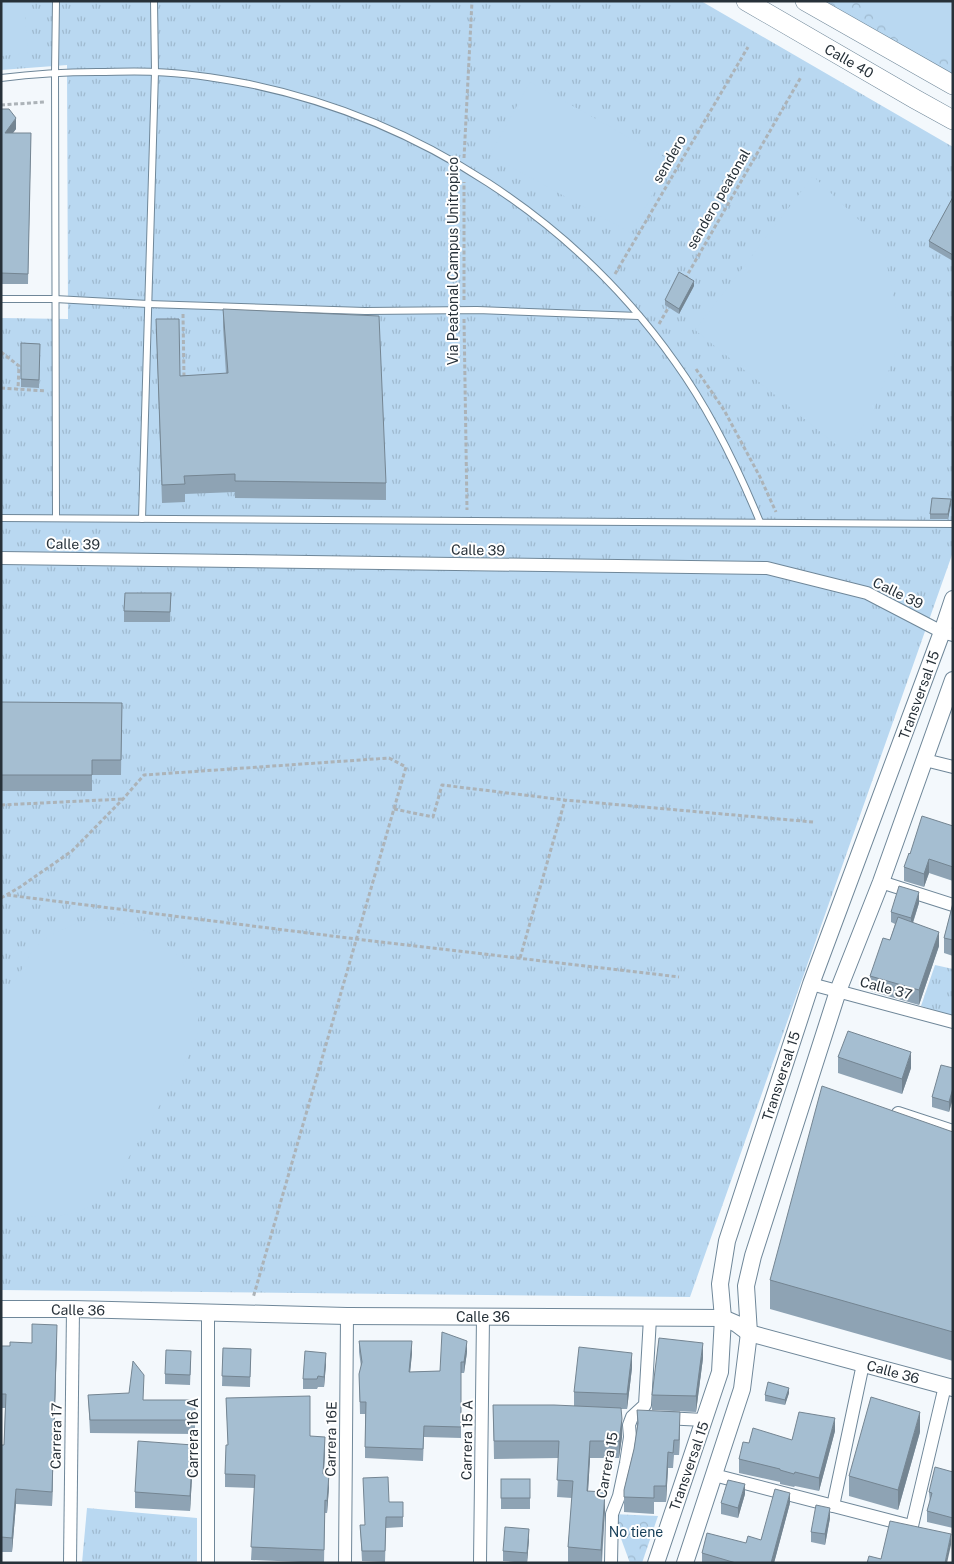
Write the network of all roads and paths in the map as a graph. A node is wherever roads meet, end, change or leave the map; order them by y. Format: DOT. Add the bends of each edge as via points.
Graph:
graph roads {
  1 [pos="56,1"];
  2 [pos="154,1"];
  3 [pos="472,1"];
  4 [pos="746,1"];
  5 [pos="806,1"];
  6 [pos="748,47"];
  7 [pos="54,72"];
  8 [pos="155,72"];
  9 [pos="801,77"];
  10 [pos="1,78"];
  11 [pos="953,85"];
  12 [pos="38,102"];
  13 [pos="1,105"];
  14 [pos="953,120"];
  15 [pos="464,167"];
  16 [pos="684,282"];
  17 [pos="610,283"];
  18 [pos="1,298"];
  19 [pos="55,299"];
  20 [pos="674,299"];
  21 [pos="148,304"];
  22 [pos="183,306"];
  23 [pos="464,310"];
  24 [pos="639,316"];
  25 [pos="174,326"];
  26 [pos="183,326"];
  27 [pos="654,333"];
  28 [pos="1,352"];
  29 [pos="184,379"];
  30 [pos="1,388"];
  31 [pos="18,389"];
  32 [pos="55,391"];
  33 [pos="1,518"];
  34 [pos="56,518"];
  35 [pos="142,519"];
  36 [pos="468,520"];
  37 [pos="760,522"];
  38 [pos="953,524"];
  39 [pos="1,558"];
  40 [pos="953,599"];
  41 [pos="947,634"];
  42 [pos="953,680"];
  43 [pos="925,760"];
  44 [pos="953,767"];
  45 [pos="123,799"];
  46 [pos="565,800"];
  47 [pos="1,805"];
  48 [pos="394,809"];
  49 [pos="813,822"];
  50 [pos="881,882"];
  51 [pos="7,895"];
  52 [pos="1,898"];
  53 [pos="953,905"];
  54 [pos="356,939"];
  55 [pos="520,958"];
  56 [pos="679,977"];
  57 [pos="811,984"];
  58 [pos="838,991"];
  59 [pos="953,1022"];
  60 [pos="890,1110"];
  61 [pos="953,1131"];
  62 [pos="1,1309"];
  63 [pos="73,1309"];
  64 [pos="208,1313"];
  65 [pos="248,1313"];
  66 [pos="348,1316"];
  67 [pos="483,1317"];
  68 [pos="650,1318"];
  69 [pos="723,1318"];
  70 [pos="749,1333"];
  71 [pos="863,1364"];
  72 [pos="949,1387"];
  73 [pos="628,1417"];
  74 [pos="704,1420"];
  75 [pos="714,1475"];
  76 [pos="833,1506"];
  77 [pos="70,1563"];
  78 [pos="208,1563"];
  79 [pos="345,1563"];
  80 [pos="480,1563"];
  81 [pos="611,1563"];
  82 [pos="656,1563"];
  83 [pos="685,1563"];
  1 -- 7 [label="lane"];
  2 -- 8 [label="lane"];
  3 -- 15 [label="path, Via Peatonal Campus Unitropico"];
  4 -- 14 [label="main road, Calle 40"];
  5 -- 11 [label="main road"];
  6 -- 17 [label="path, sendero"];
  7 -- 8 [label="lane"];
  7 -- 10 [label="lane"];
  7 -- 19 [label="lane"];
  8 -- 15 [label="lane" via="227,80 315,101 400,134"];
  8 -- 21 [label="lane"];
  9 -- 16 [label="path, sendero peatonal"];
  12 -- 13 [label="path"];
  15 -- 17 [label="lane" via="553,230"];
  15 -- 23 [label="path, Via Peatonal Campus Unitropico"];
  17 -- 24 [label="lane"];
  18 -- 19 [label="lane"];
  19 -- 21 [label="lane"];
  19 -- 32 [label="lane"];
  20 -- 27 [label="path"];
  21 -- 22 [label="lane"];
  21 -- 35 [label="lane"];
  22 -- 23 [label="lane"];
  22 -- 26 [label="path"];
  23 -- 24 [label="lane"];
  23 -- 36 [label="path, Via Peatonal Campus Unitropico"];
  24 -- 27 [label="lane"];
  25 -- 26 [label="path"];
  26 -- 29 [label="path"];
  27 -- 37 [label="lane" via="676,362 732,456"];
  28 -- 31 [label="path" via="19,366"];
  30 -- 31 [label="path"];
  31 -- 32 [label="path"];
  32 -- 34 [label="lane"];
  33 -- 34 [label="lane"];
  34 -- 35 [label="lane"];
  35 -- 36 [label="lane"];
  36 -- 37 [label="lane"];
  37 -- 38 [label="lane"];
  39 -- 41 [label="street, Calle 39" via="767,568 867,593"];
  40 -- 41 [label="street, Transversal 15"];
  41 -- 57 [label="street, Transversal 15"];
  42 -- 43 [label="street, Transversal 15"];
  43 -- 44 [label="street"];
  43 -- 50 [label="street, Transversal 15"];
  45 -- 47 [label="path"];
  45 -- 48 [label="path" via="144,775 389,758 406,767"];
  45 -- 51 [label="path" via="72,851"];
  46 -- 48 [label="path" via="442,785 433,817"];
  46 -- 49 [label="path"];
  46 -- 55 [label="path"];
  48 -- 54 [label="path"];
  50 -- 53 [label="street"];
  50 -- 58 [label="street, Transversal 15"];
  51 -- 52 [label="path"];
  51 -- 54 [label="path"];
  54 -- 55 [label="path"];
  54 -- 65 [label="path"];
  55 -- 56 [label="path"];
  57 -- 58 [label="street, Calle 37"];
  57 -- 69 [label="street, Transversal 15" via="727,1241 720,1284"];
  58 -- 59 [label="street, Calle 37"];
  58 -- 70 [label="street, Transversal 15" via="813,1083 753,1256 746,1286"];
  60 -- 61 [label="street"];
  62 -- 63 [label="street, Calle 36"];
  63 -- 64 [label="street, Calle 36"];
  63 -- 77 [label="street, Carrera 17"];
  64 -- 65 [label="street, Calle 36"];
  64 -- 78 [label="street, Carrera 16 A"];
  65 -- 66 [label="street, Calle 36"];
  66 -- 67 [label="street, Calle 36"];
  66 -- 79 [label="street, Carrera 16E"];
  67 -- 68 [label="street, Calle 36"];
  67 -- 80 [label="street, Carrera 15 A"];
  68 -- 69 [label="street, Calle 36"];
  68 -- 73 [label="street, Carrera 15" via="645,1405"];
  69 -- 70 [label="street, Calle 36"];
  69 -- 74 [label="street, Transversal 15" via="720,1372"];
  70 -- 71 [label="street, Calle 36"];
  70 -- 75 [label="street, Transversal 15" via="742,1390"];
  71 -- 72 [label="street, Calle 36"];
  71 -- 76 [label="street"];
  72 -- 76 [label="street" via="916,1527"];
  73 -- 74 [label="street"];
  73 -- 81 [label="street, Carrera 15" via="630,1436 617,1504 612,1514"];
  74 -- 82 [label="street, Transversal 15"];
  75 -- 76 [label="street"];
  75 -- 83 [label="street, Transversal 15"];
}
